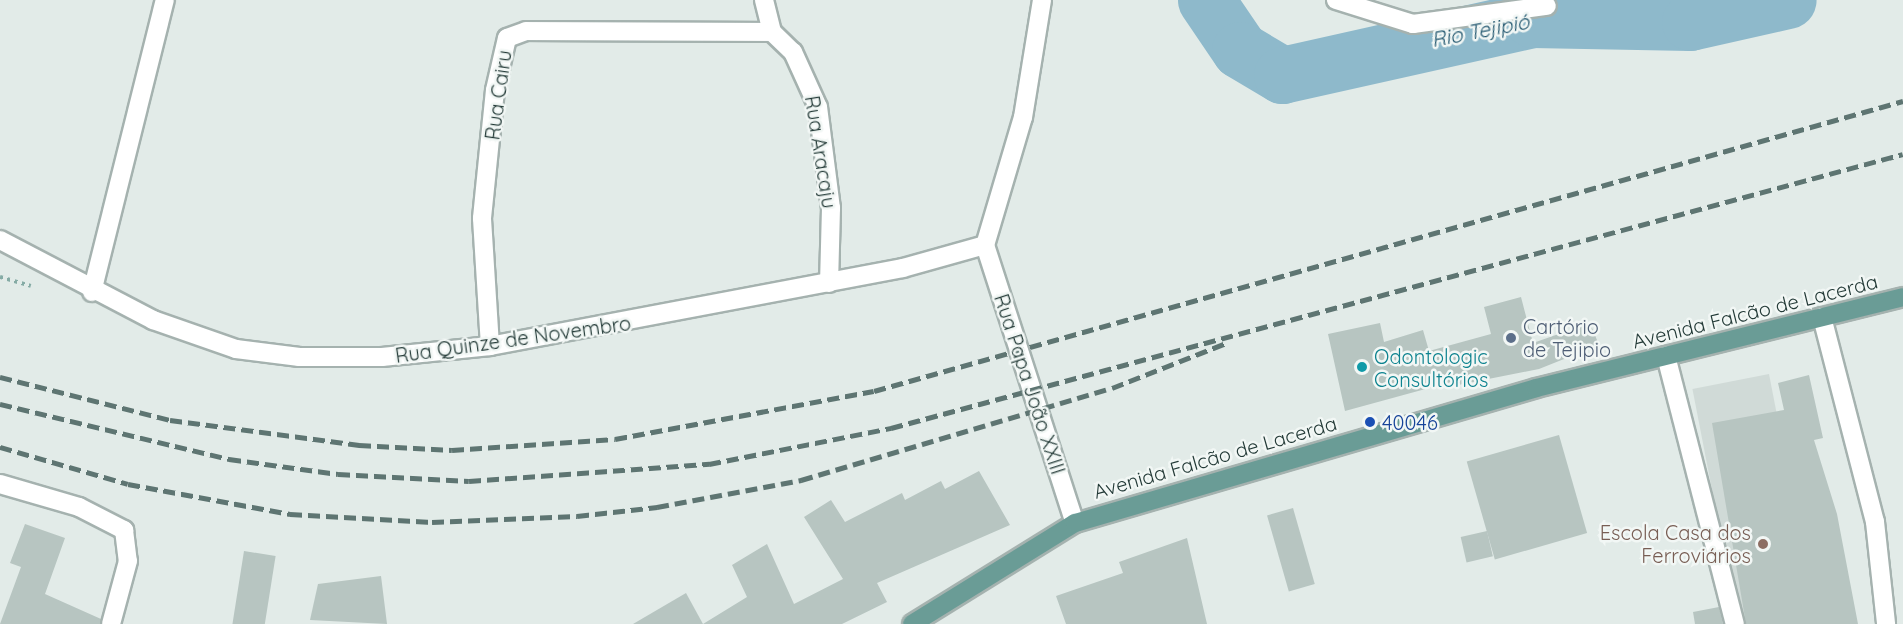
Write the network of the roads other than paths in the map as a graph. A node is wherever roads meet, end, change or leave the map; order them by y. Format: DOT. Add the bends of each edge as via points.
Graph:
graph roads {
  1 [pos="165,0"];
  2 [pos="764,0"];
  3 [pos="1042,0"];
  4 [pos="1336,0"];
  5 [pos="1547,6"];
  6 [pos="772,32"];
  7 [pos="0,240"];
  8 [pos="985,245"];
  9 [pos="829,283"];
  10 [pos="92,292"];
  11 [pos="1903,297"];
  12 [pos="1822,317"];
  13 [pos="490,346"];
  14 [pos="1666,356"];
  15 [pos="0,484"];
  16 [pos="1075,523"];
  17 [pos="111,624"];
  18 [pos="912,624"];
  19 [pos="1735,624"];
  20 [pos="1886,624"];
  1 -- 10 [label="street"];
  2 -- 6 [label="street"];
  3 -- 8 [label="street" via="1023,117"];
  4 -- 5 [label="street" via="1413,24"];
  6 -- 9 [label="street, Rua Aracaju" via="793,52 818,107 831,208"];
  6 -- 13 [label="street, Rua Cairu" via="526,31 507,38 495,90 482,218"];
  7 -- 10 [label="street, Rua Quinze de Novembro"];
  8 -- 9 [label="street, Rua Quinze de Novembro"];
  8 -- 16 [label="street, Rua Papa João XXIII"];
  9 -- 13 [label="street, Rua Quinze de Novembro"];
  10 -- 13 [label="street, Rua Quinze de Novembro" via="236,350 299,357 382,357"];
  11 -- 12 [label="main road, Avenida Falcão de Lacerda"];
  12 -- 14 [label="main road, Avenida Falcão de Lacerda"];
  12 -- 20 [label="street" via="1875,522"];
  14 -- 16 [label="main road, Avenida Falcão de Lacerda" via="1513,394"];
  14 -- 19 [label="street"];
  15 -- 17 [label="street" via="79,507 124,530 128,561"];
  16 -- 18 [label="main road, Avenida Falcão de Lacerda"];
}
